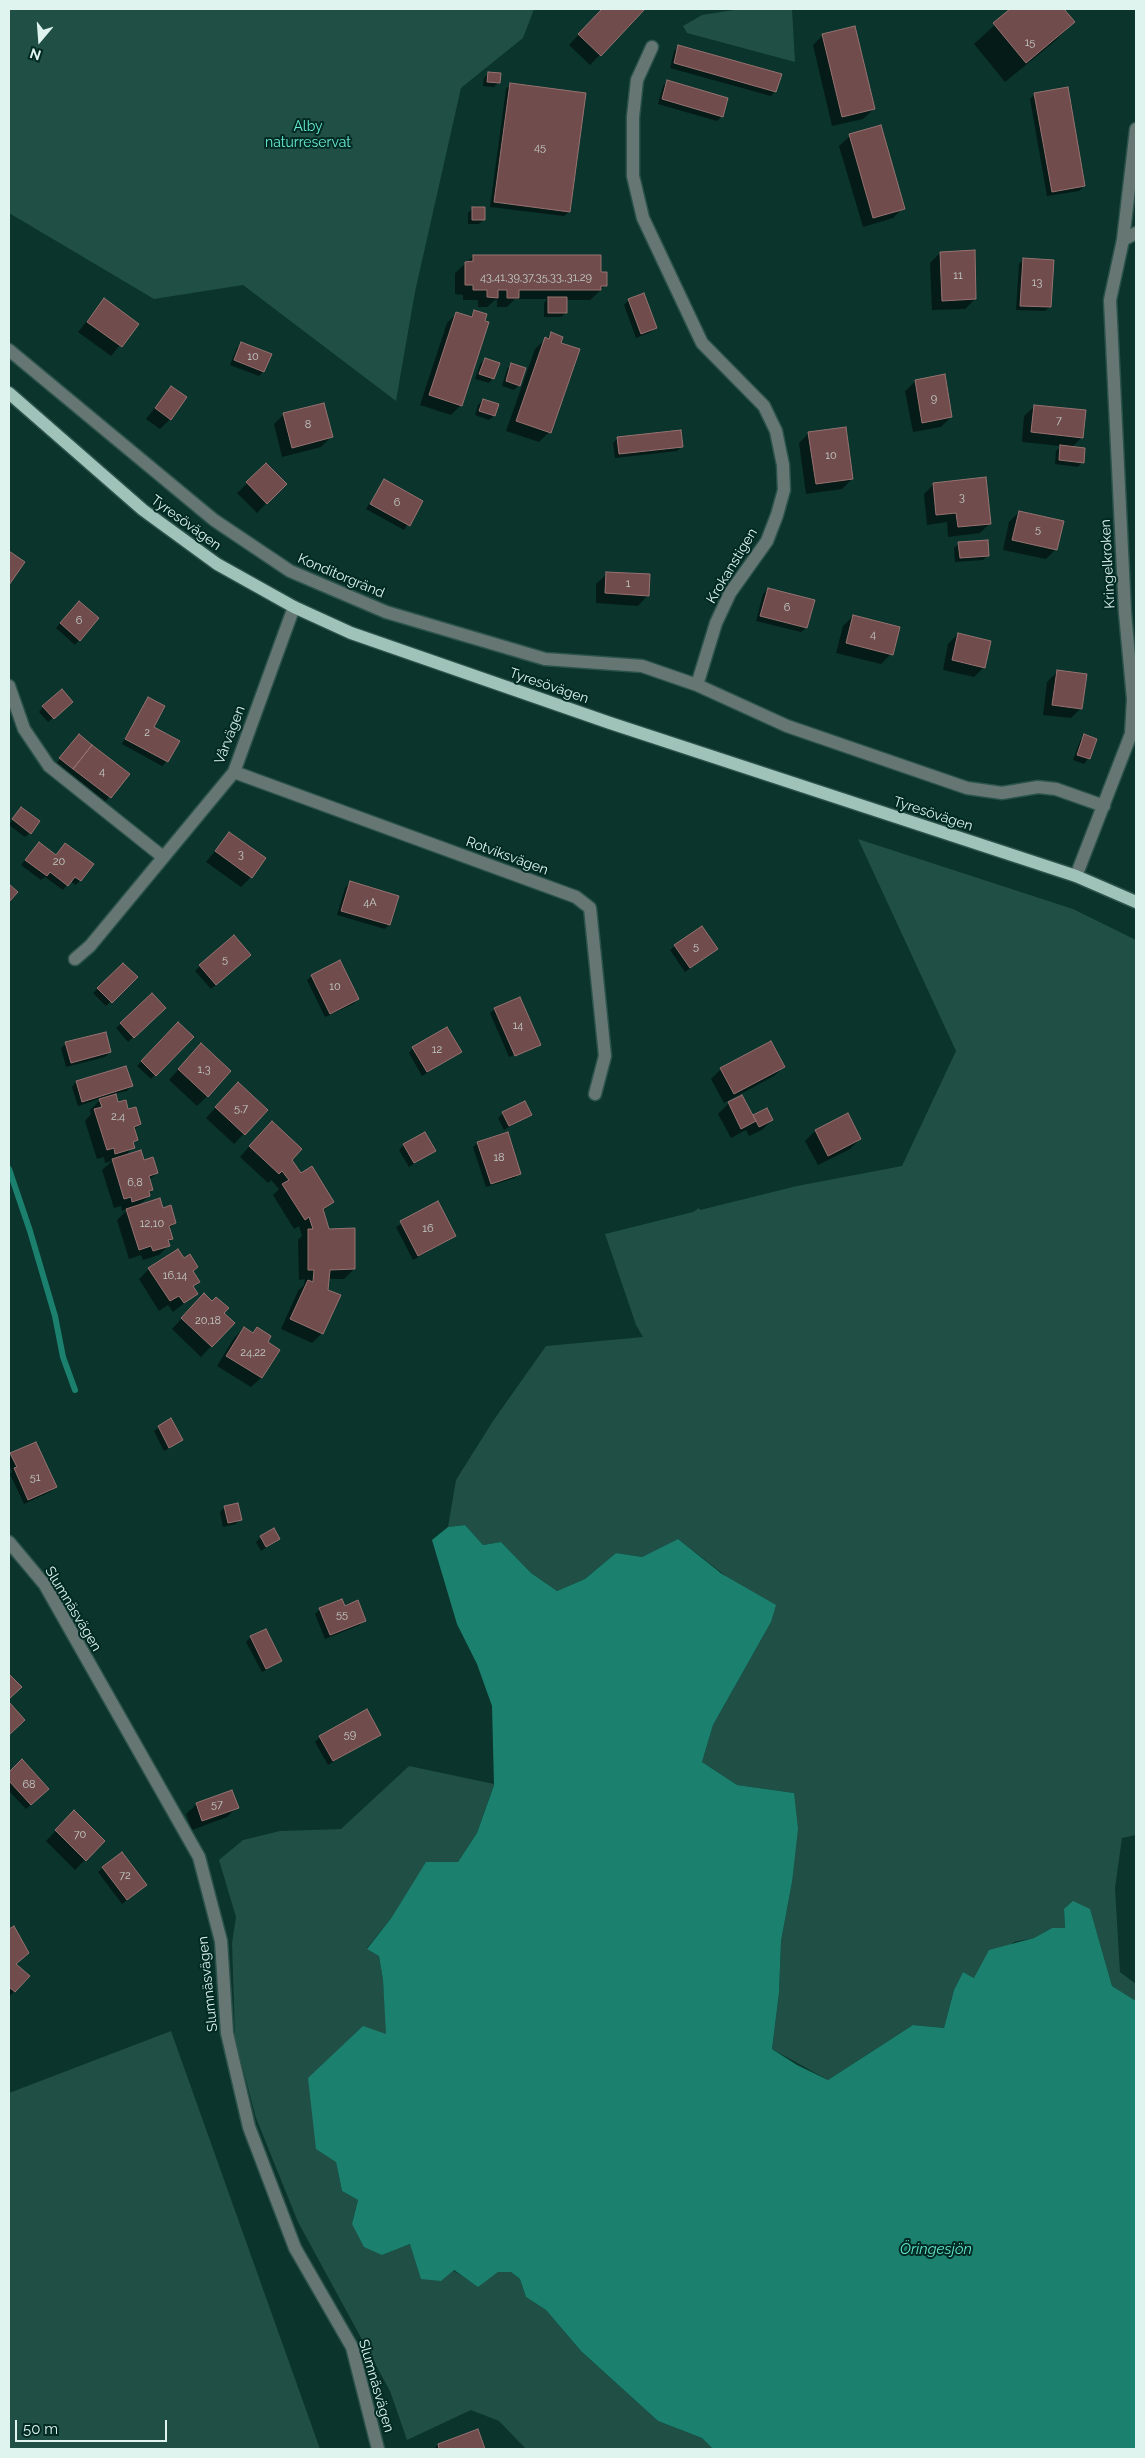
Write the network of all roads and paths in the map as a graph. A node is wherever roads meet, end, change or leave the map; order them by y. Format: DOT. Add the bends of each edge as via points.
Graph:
graph roads {
  1 [pos="652,47"];
  2 [pos="1136,129"];
  3 [pos="1136,233"];
  4 [pos="1123,240"];
  5 [pos="9,350"];
  6 [pos="9,393"];
  7 [pos="294,607"];
  8 [pos="697,685"];
  9 [pos="9,686"];
  10 [pos="234,772"];
  11 [pos="1104,806"];
  12 [pos="163,857"];
  13 [pos="1076,876"];
  14 [pos="1136,902"];
  15 [pos="75,958"];
  16 [pos="595,1094"];
  17 [pos="9,1542"];
  18 [pos="378,2449"];
  1 -- 8 [label="street, Krokanstigen" via="637,80 633,117 633,176 643,218 702,343 764,406 776,431 783,465 784,490 767,541 730,594 716,624"];
  2 -- 4 [label="street, Kringelkroken"];
  3 -- 4 [label="street"];
  4 -- 11 [label="street, Kringelkroken" via="1110,300 1125,614 1133,699 1131,734"];
  5 -- 8 [label="street, Konditorgränd" via="214,520 290,571 386,612 545,659 642,666"];
  6 -- 7 [label="main road, Tyresövägen" via="143,510 217,564"];
  7 -- 10 [label="street, Vårvägen"];
  7 -- 13 [label="main road, Tyresövägen" via="352,633 591,716"];
  8 -- 11 [label="street" via="787,726 967,788 1002,793 1038,787 1056,789"];
  9 -- 12 [label="street" via="24,729 50,766"];
  10 -- 12 [label="street, Vårvägen"];
  10 -- 16 [label="street, Rotviksvägen" via="576,897 590,908 605,1056"];
  11 -- 13 [label="street, Kringelkroken"];
  12 -- 15 [label="street, Vårvägen" via="90,946"];
  13 -- 14 [label="main road, Tyresövägen"];
  17 -- 18 [label="street, Slumnäsvägen" via="45,1585 199,1857 221,1941 227,2033 248,2127 295,2248 352,2347"];
}
